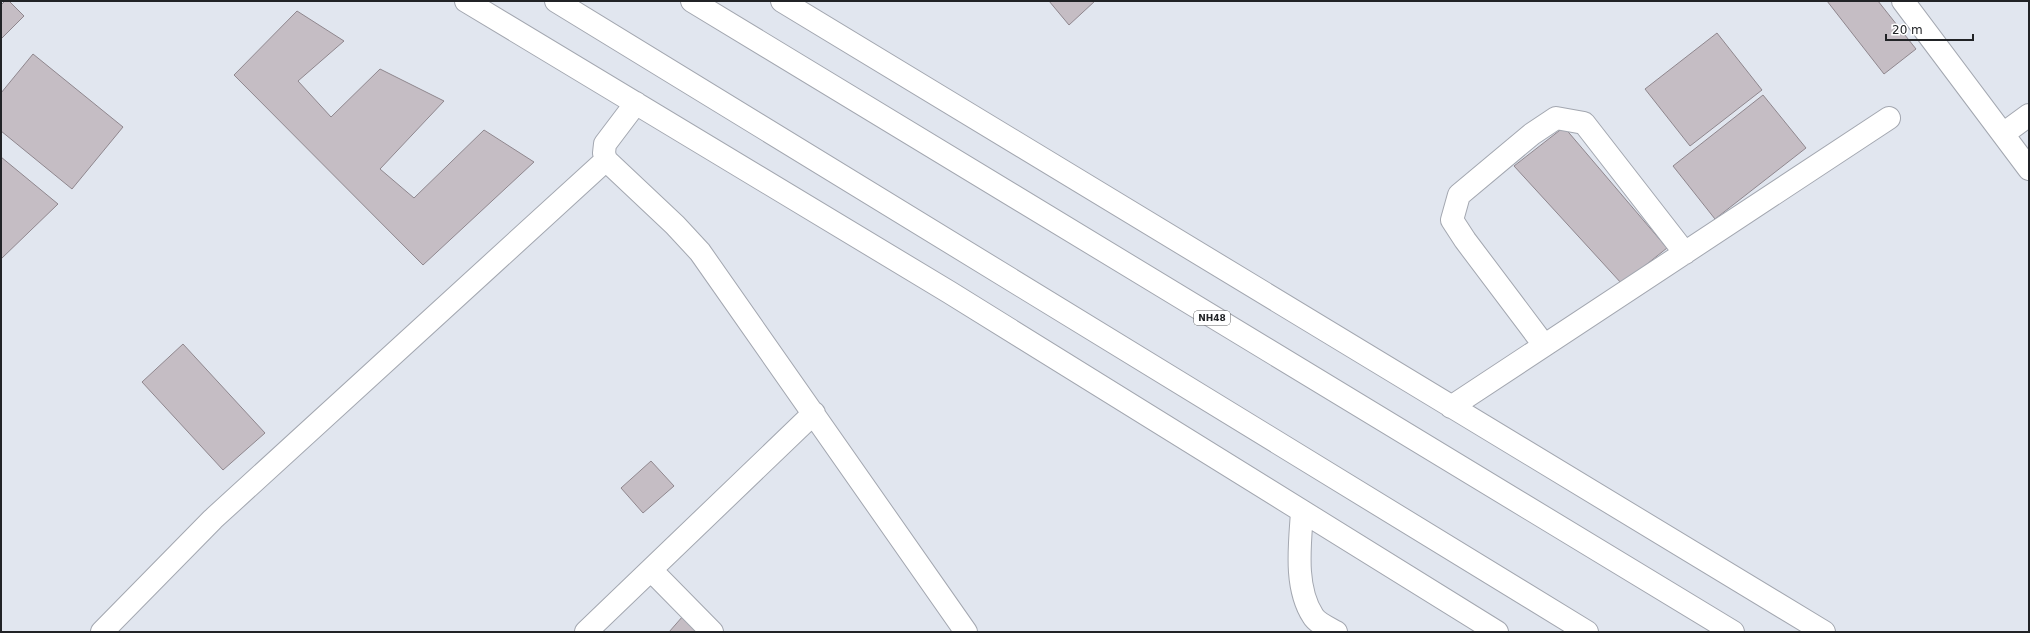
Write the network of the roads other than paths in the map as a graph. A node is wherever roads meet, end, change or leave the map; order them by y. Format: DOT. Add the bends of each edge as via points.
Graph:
graph roads {
  1 [pos="466,1"];
  2 [pos="556,1"];
  3 [pos="692,1"];
  4 [pos="782,1"];
  5 [pos="1903,1"];
  6 [pos="636,103"];
  7 [pos="2029,115"];
  8 [pos="1889,118"];
  9 [pos="2003,134"];
  10 [pos="606,160"];
  11 [pos="2029,169"];
  12 [pos="1684,253"];
  13 [pos="1544,345"];
  14 [pos="1451,407"];
  15 [pos="814,413"];
  16 [pos="1302,512"];
  17 [pos="651,570"];
  18 [pos="102,632"];
  19 [pos="586,632"];
  20 [pos="712,632"];
  21 [pos="966,632"];
  22 [pos="1336,632"];
  23 [pos="1497,632"];
  24 [pos="1587,632"];
  25 [pos="1733,632"];
  26 [pos="1824,632"];
  1 -- 6 [label="main road"];
  2 -- 24 [label="main road"];
  3 -- 25 [label="main road, NH48"];
  4 -- 14 [label="main road" via="1190,246"];
  5 -- 9 [label="main road"];
  6 -- 10 [label="main road" via="605,144"];
  6 -- 16 [label="main road" via="949,292"];
  7 -- 9 [label="main road"];
  8 -- 12 [label="main road"];
  9 -- 11 [label="main road"];
  10 -- 15 [label="main road" via="700,252"];
  10 -- 18 [label="main road" via="213,519"];
  12 -- 13 [label="main road"];
  12 -- 13 [label="main road" via="1584,123 1556,118 1532,134 1459,195 1452,220"];
  13 -- 14 [label="main road"];
  14 -- 26 [label="main road"];
  15 -- 17 [label="main road"];
  15 -- 21 [label="main road"];
  16 -- 22 [label="main road" via="1299,568 1305,599 1313,618"];
  16 -- 23 [label="main road"];
  17 -- 19 [label="main road"];
  17 -- 20 [label="main road"];
}
